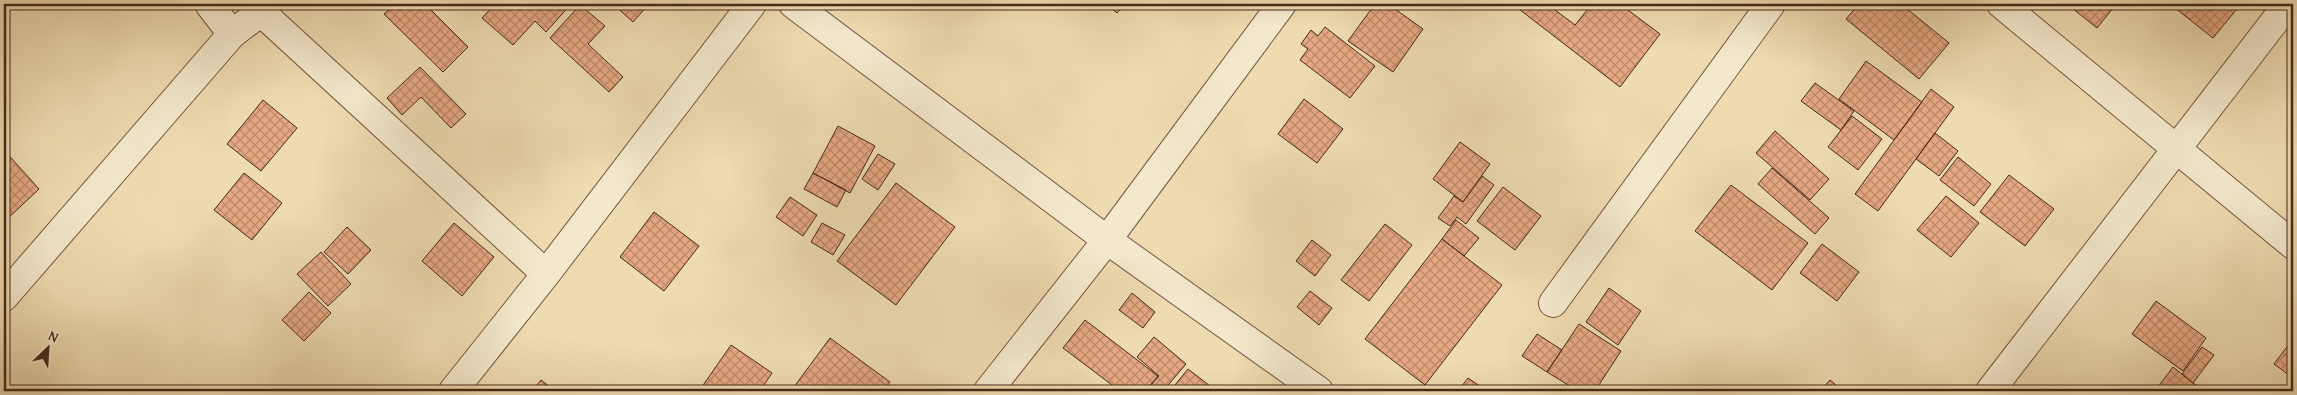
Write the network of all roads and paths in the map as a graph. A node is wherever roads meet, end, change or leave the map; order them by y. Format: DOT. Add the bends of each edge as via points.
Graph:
graph roads {
  1 [pos="209,4"];
  2 [pos="752,4"];
  3 [pos="793,4"];
  4 [pos="1282,4"];
  5 [pos="1771,4"];
  6 [pos="2001,4"];
  7 [pos="2288,4"];
  8 [pos="265,8"];
  9 [pos="232,34"];
  10 [pos="2175,149"];
  11 [pos="1107,240"];
  12 [pos="2293,245"];
  13 [pos="546,274"];
  14 [pos="4,297"];
  15 [pos="1553,303"];
  16 [pos="453,391"];
  17 [pos="988,391"];
  18 [pos="1319,391"];
  19 [pos="1990,391"];
  1 -- 9 [label="street"];
  2 -- 13 [label="street"];
  3 -- 11 [label="street"];
  4 -- 11 [label="street"];
  5 -- 15 [label="street"];
  6 -- 10 [label="street"];
  7 -- 10 [label="street"];
  8 -- 9 [label="street"];
  8 -- 13 [label="street"];
  9 -- 14 [label="street"];
  10 -- 12 [label="street"];
  10 -- 19 [label="street"];
  11 -- 17 [label="street"];
  11 -- 18 [label="street"];
  13 -- 16 [label="street"];
}
